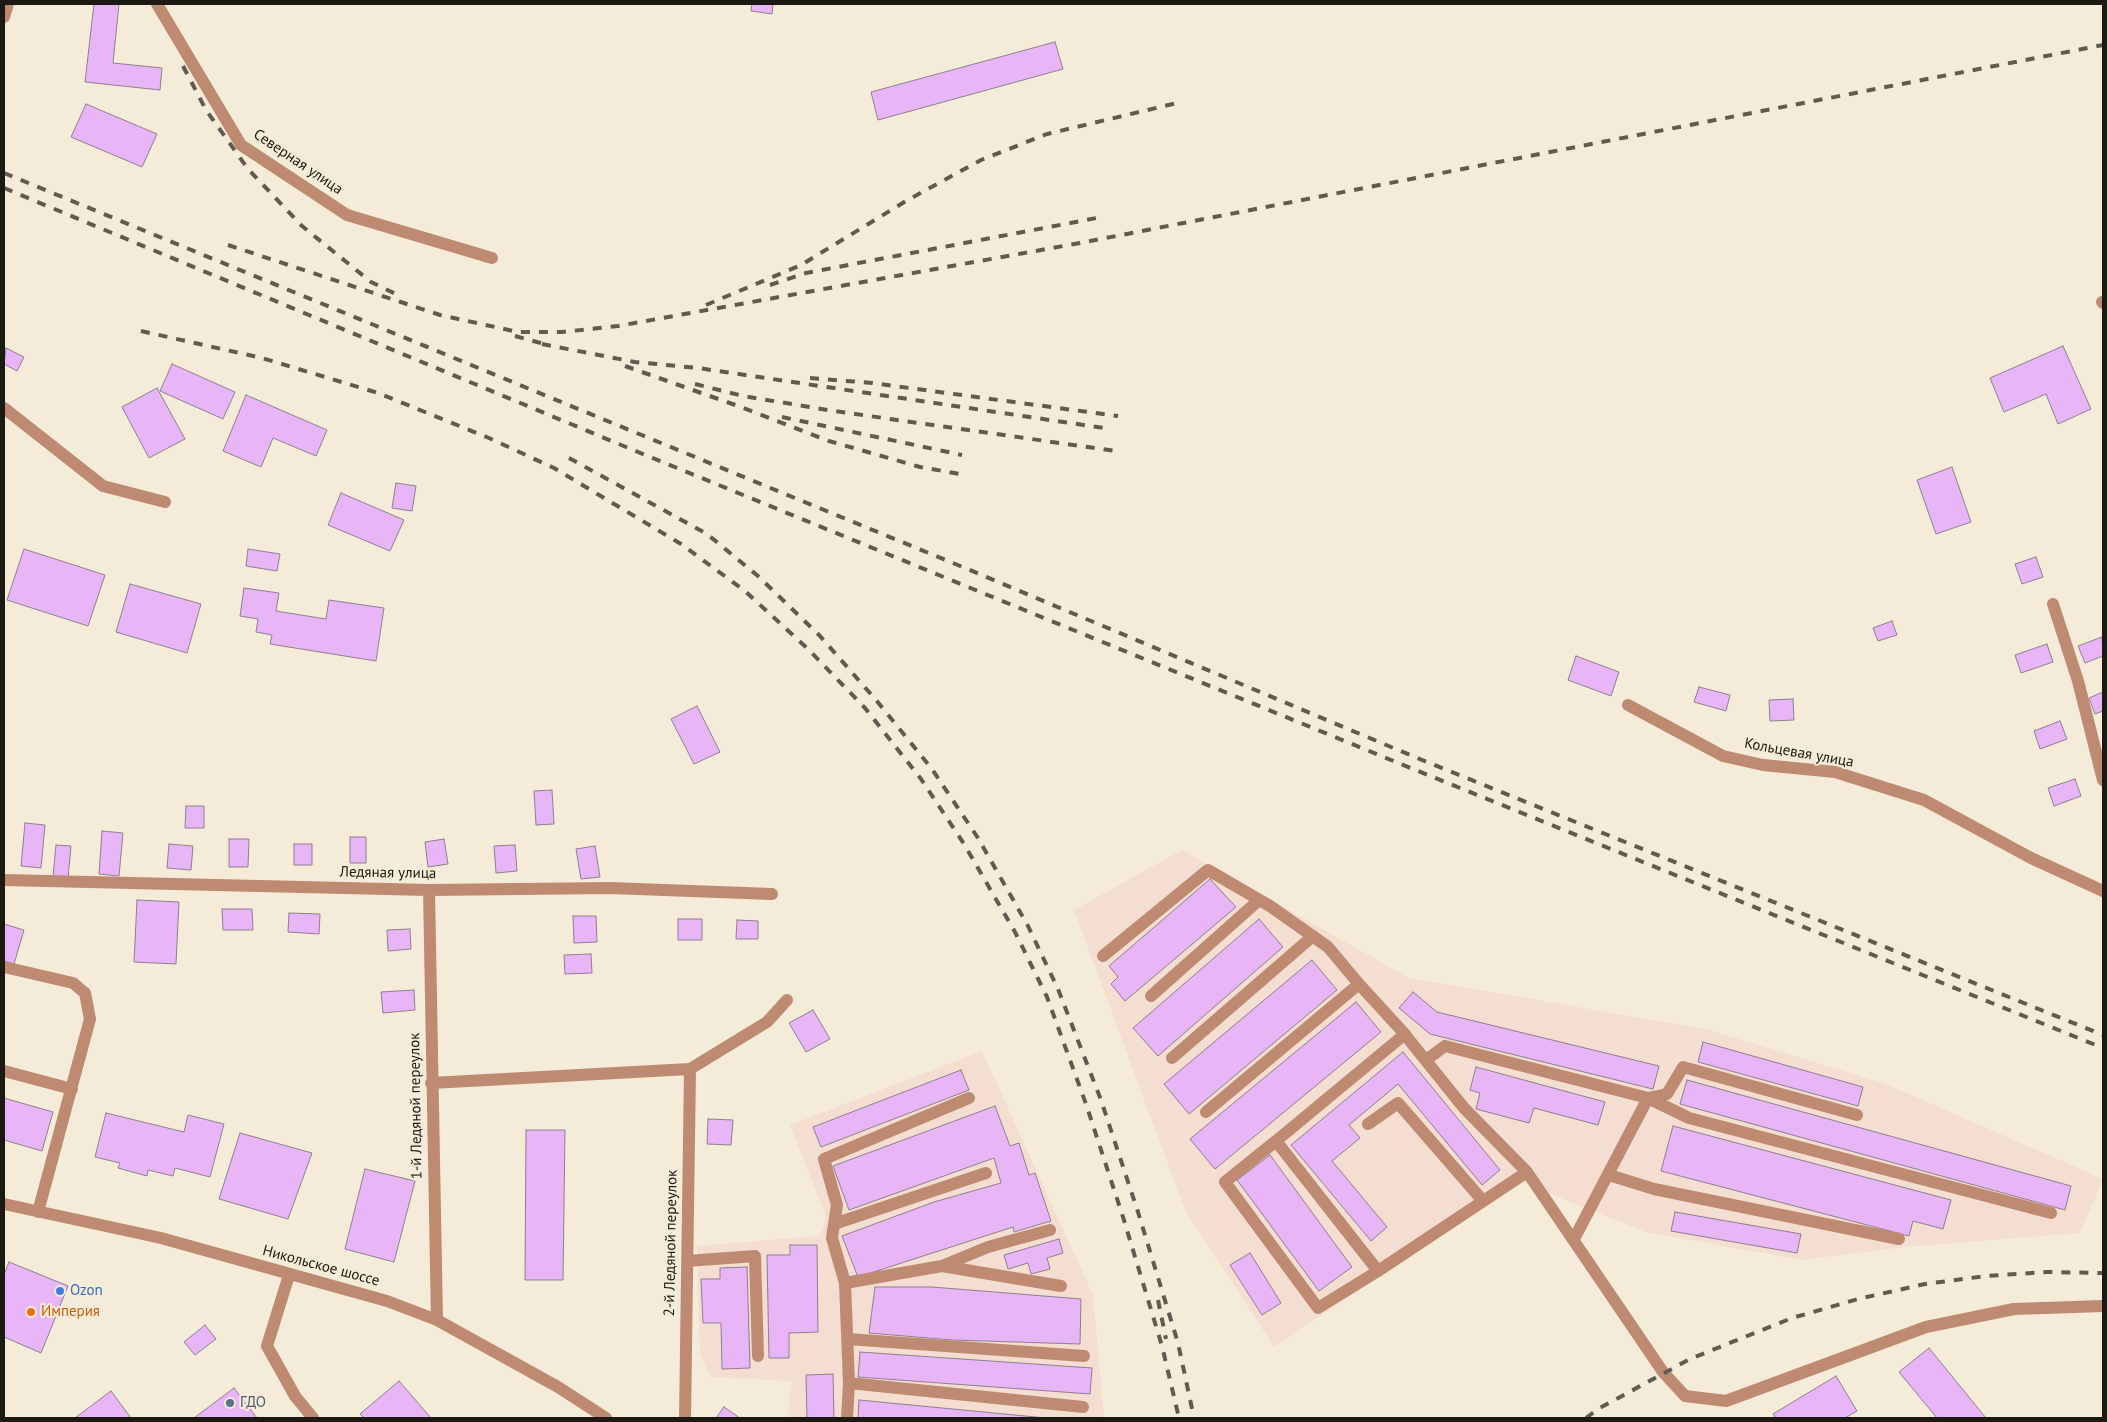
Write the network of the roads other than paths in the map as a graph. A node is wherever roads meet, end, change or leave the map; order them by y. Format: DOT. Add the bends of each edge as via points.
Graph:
graph roads {
  1 [pos="8,4"];
  2 [pos="157,4"];
  3 [pos="4,17"];
  4 [pos="492,258"];
  5 [pos="4,408"];
  6 [pos="165,502"];
  7 [pos="2053,604"];
  8 [pos="1628,705"];
  9 [pos="2103,780"];
  10 [pos="4,880"];
  11 [pos="429,890"];
  12 [pos="2103,891"];
  13 [pos="772,894"];
  14 [pos="1258,901"];
  15 [pos="1313,936"];
  16 [pos="1103,956"];
  17 [pos="4,967"];
  18 [pos="1359,984"];
  19 [pos="1151,996"];
  20 [pos="787,1000"];
  21 [pos="1405,1034"];
  22 [pos="1172,1058"];
  23 [pos="1426,1060"];
  24 [pos="690,1068"];
  25 [pos="4,1071"];
  26 [pos="431,1083"];
  27 [pos="72,1089"];
  28 [pos="969,1098"];
  29 [pos="1648,1098"];
  30 [pos="1206,1112"];
  31 [pos="1857,1115"];
  32 [pos="1368,1124"];
  33 [pos="1276,1141"];
  34 [pos="1527,1172"];
  35 [pos="986,1173"];
  36 [pos="1608,1175"];
  37 [pos="1483,1201"];
  38 [pos="4,1204"];
  39 [pos="38,1212"];
  40 [pos="2051,1213"];
  41 [pos="834,1224"];
  42 [pos="1050,1230"];
  43 [pos="1574,1239"];
  44 [pos="1899,1239"];
  45 [pos="687,1261"];
  46 [pos="942,1266"];
  47 [pos="1378,1270"];
  48 [pos="289,1275"];
  49 [pos="845,1283"];
  50 [pos="1061,1286"];
  51 [pos="2103,1306"];
  52 [pos="437,1320"];
  53 [pos="848,1339"];
  54 [pos="758,1356"];
  55 [pos="1084,1356"];
  56 [pos="849,1382"];
  57 [pos="1084,1408"];
  58 [pos="313,1418"];
  59 [pos="606,1418"];
  60 [pos="685,1418"];
  61 [pos="847,1418"];
  1 -- 3 [label="street"];
  2 -- 4 [label="street, Северная улица" via="241,144 347,215"];
  5 -- 6 [label="street" via="103,486"];
  7 -- 9 [label="street" via="2078,681"];
  8 -- 12 [label="street, Кольцевая улица" via="1723,756 1835,772 1924,800 2031,858"];
  10 -- 11 [label="street, Ледяная улица"];
  11 -- 13 [label="street, Ледяная улица" via="610,888"];
  11 -- 26 [label="street, 1-й Ледяной переулок"];
  14 -- 15 [label="street"];
  14 -- 16 [label="street" via="1208,870"];
  14 -- 19 [label="street"];
  15 -- 18 [label="street" via="1328,947"];
  15 -- 22 [label="street"];
  17 -- 27 [label="street" via="73,983 85,993 90,1018"];
  18 -- 21 [label="street"];
  18 -- 30 [label="street"];
  20 -- 24 [label="street" via="767,1022"];
  21 -- 23 [label="street"];
  21 -- 33 [label="street"];
  23 -- 29 [label="street" via="1446,1046"];
  23 -- 34 [label="street" via="1464,1108"];
  24 -- 26 [label="street"];
  24 -- 45 [label="street, 2-й Ледяной переулок"];
  25 -- 27 [label="street"];
  26 -- 52 [label="street, 1-й Ледяной переулок"];
  27 -- 39 [label="street"];
  28 -- 41 [label="street" via="824,1159 837,1204"];
  29 -- 31 [label="street" via="1667,1094 1683,1067"];
  29 -- 36 [label="street"];
  29 -- 40 [label="street" via="1689,1118"];
  32 -- 37 [label="street" via="1398,1103"];
  33 -- 47 [label="street"];
  33 -- 47 [label="street" via="1225,1182 1318,1308"];
  34 -- 37 [label="street"];
  34 -- 43 [label="street"];
  35 -- 41 [label="street"];
  36 -- 43 [label="street"];
  36 -- 44 [label="street" via="1654,1189"];
  37 -- 47 [label="street"];
  38 -- 39 [label="street, Никольское шоссе"];
  39 -- 48 [label="street, Никольское шоссе" via="161,1238"];
  41 -- 49 [label="street" via="832,1238"];
  42 -- 46 [label="street" via="988,1247"];
  43 -- 51 [label="street" via="1663,1372 1685,1396 1726,1401 1926,1327 2014,1309"];
  45 -- 54 [label="street" via="756,1256"];
  45 -- 60 [label="street, 2-й Ледяной переулок"];
  46 -- 49 [label="street"];
  46 -- 50 [label="street"];
  48 -- 52 [label="street, Никольское шоссе" via="386,1301"];
  48 -- 58 [label="street" via="268,1346 295,1396"];
  49 -- 53 [label="street"];
  52 -- 59 [label="street, Никольское шоссе" via="558,1387"];
  53 -- 55 [label="street"];
  53 -- 56 [label="street"];
  56 -- 57 [label="street"];
  56 -- 61 [label="street"];
}
